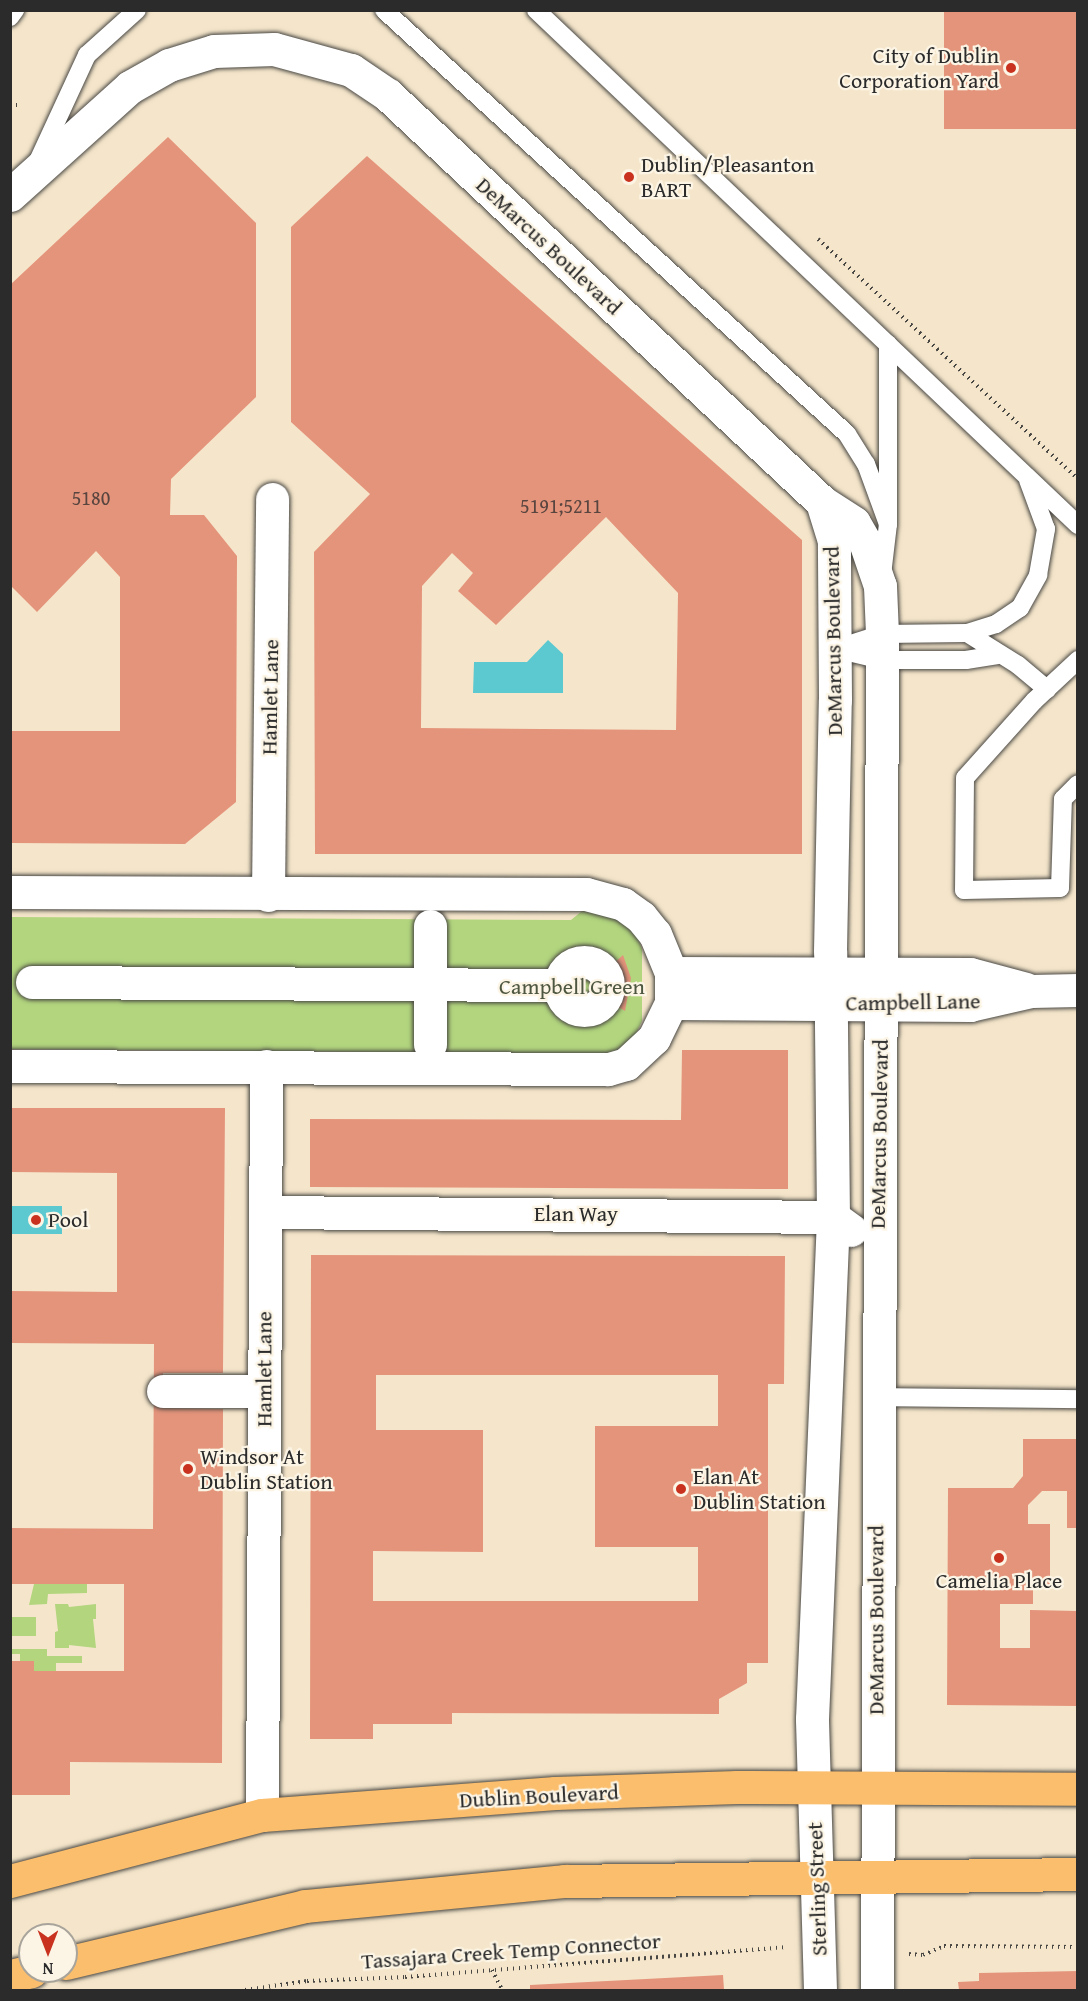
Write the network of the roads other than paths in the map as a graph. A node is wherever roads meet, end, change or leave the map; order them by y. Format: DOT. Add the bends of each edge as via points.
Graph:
graph roads {
  1 [pos="15,10"];
  2 [pos="137,10"];
  3 [pos="384,10"];
  4 [pos="536,10"];
  5 [pos="10,16"];
  6 [pos="22,184"];
  7 [pos="888,344"];
  8 [pos="1026,476"];
  9 [pos="272,498"];
  10 [pos="822,502"];
  11 [pos="888,524"];
  12 [pos="1077,525"];
  13 [pos="880,586"];
  14 [pos="967,633"];
  15 [pos="882,647"];
  16 [pos="835,649"];
  17 [pos="998,655"];
  18 [pos="1077,660"];
  19 [pos="1047,688"];
  20 [pos="1077,784"];
  21 [pos="10,892"];
  22 [pos="268,895"];
  23 [pos="430,926"];
  24 [pos="32,982"];
  25 [pos="430,984"];
  26 [pos="560,985"];
  27 [pos="671,988"];
  28 [pos="830,988"];
  29 [pos="881,989"];
  30 [pos="1077,990"];
  31 [pos="430,1044"];
  32 [pos="10,1066"];
  33 [pos="266,1066"];
  34 [pos="265,1212"];
  35 [pos="833,1216"];
  36 [pos="877,1249"];
  37 [pos="163,1390"];
  38 [pos="264,1391"];
  39 [pos="877,1398"];
  40 [pos="1077,1399"];
  41 [pos="814,1788"];
  42 [pos="876,1789"];
  43 [pos="1077,1789"];
  44 [pos="262,1815"];
  45 [pos="1077,1874"];
  46 [pos="877,1875"];
  47 [pos="817,1876"];
  48 [pos="10,1881"];
  49 [pos="78,1960"];
  50 [pos="820,1990"];
  51 [pos="877,1990"];
  1 -- 5 [label="lane"];
  2 -- 6 [label="lane" via="87,55"];
  3 -- 11 [label="lane" via="847,434 866,464"];
  4 -- 7 [label="lane"];
  6 -- 10 [label="street, DeMarcus Boulevard" via="130,87 169,64 214,51 245,48 304,54 351,70 388,95"];
  7 -- 8 [label="lane"];
  7 -- 11 [label="lane"];
  8 -- 12 [label="lane"];
  8 -- 14 [label="lane" via="1046,530 1038,575 1020,608 996,624"];
  9 -- 22 [label="street, Hamlet Lane"];
  10 -- 13 [label="street, DeMarcus Boulevard" via="854,523"];
  10 -- 16 [label="street, DeMarcus Boulevard" via="834,541"];
  11 -- 13 [label="lane"];
  13 -- 15 [label="street, DeMarcus Boulevard"];
  14 -- 15 [label="lane"];
  14 -- 17 [label="lane"];
  15 -- 16 [label="lane"];
  15 -- 16 [label="lane"];
  15 -- 17 [label="lane" via="966,660"];
  15 -- 29 [label="street, DeMarcus Boulevard"];
  16 -- 28 [label="street, DeMarcus Boulevard"];
  17 -- 19 [label="lane" via="1018,664"];
  18 -- 19 [label="lane"];
  19 -- 20 [label="lane" via="965,778 964,890 1060,888 1063,799"];
  21 -- 22 [label="street"];
  22 -- 27 [label="street" via="605,897 641,917 655,934"];
  23 -- 25 [label="street"];
  24 -- 25 [label="street"];
  25 -- 26 [label="street"];
  25 -- 31 [label="street"];
  27 -- 28 [label="street"];
  27 -- 33 [label="street" via="642,1052 626,1064 608,1069"];
  28 -- 29 [label="street, Campbell Lane"];
  28 -- 35 [label="street, DeMarcus Boulevard"];
  29 -- 30 [label="street, Campbell Lane" via="969,1005 1031,991"];
  29 -- 36 [label="street, DeMarcus Boulevard"];
  32 -- 33 [label="street"];
  33 -- 34 [label="street, Hamlet Lane"];
  34 -- 35 [label="street, Elan Way"];
  34 -- 38 [label="street, Hamlet Lane"];
  35 -- 36 [label="street"];
  35 -- 41 [label="street, DeMarcus Boulevard" via="812,1719"];
  36 -- 39 [label="street, DeMarcus Boulevard"];
  37 -- 38 [label="street"];
  38 -- 44 [label="street, Hamlet Lane"];
  39 -- 40 [label="lane"];
  39 -- 42 [label="street, DeMarcus Boulevard"];
  41 -- 42 [label="main road, Dublin Boulevard"];
  41 -- 44 [label="main road, Dublin Boulevard" via="555,1792"];
  41 -- 47 [label="street, Sterling Street"];
  42 -- 43 [label="main road, Dublin Boulevard"];
  42 -- 46 [label="street"];
  44 -- 48 [label="main road, Dublin Boulevard"];
  45 -- 46 [label="main road"];
  46 -- 47 [label="main road"];
  46 -- 51 [label="street"];
  47 -- 49 [label="main road" via="565,1881 305,1906"];
  47 -- 50 [label="street, Sterling Street"];
}
